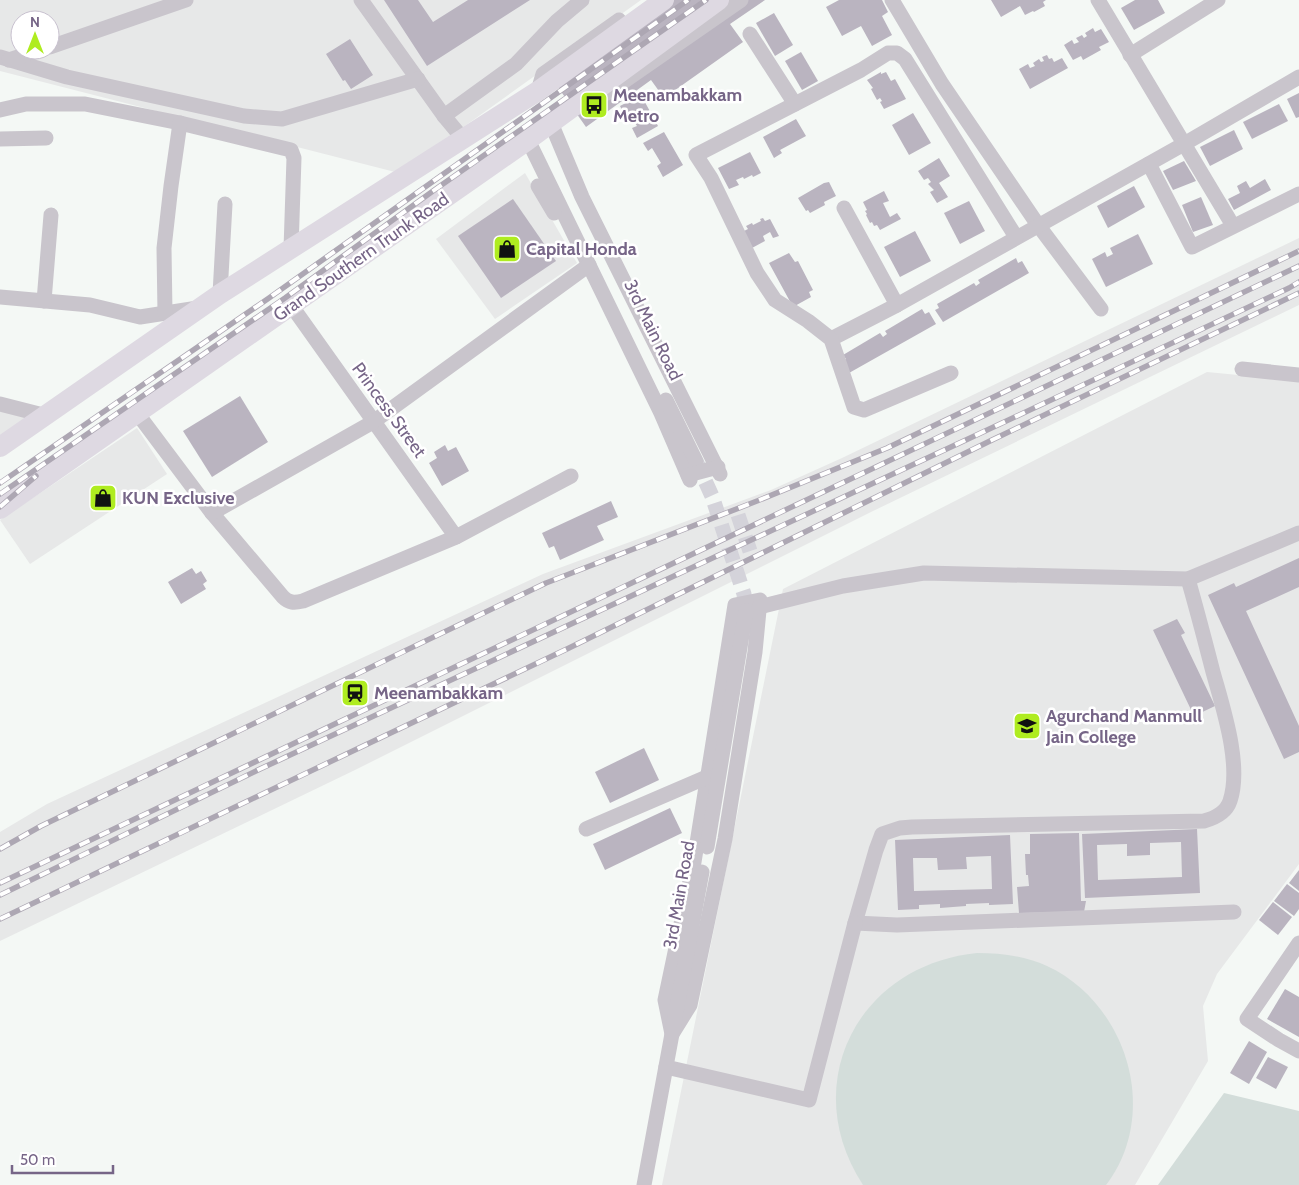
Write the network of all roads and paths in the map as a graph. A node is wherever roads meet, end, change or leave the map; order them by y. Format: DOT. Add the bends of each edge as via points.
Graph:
graph roads {
  1 [pos="186,0"];
  2 [pos="362,0"];
  3 [pos="572,0"];
  4 [pos="582,0"];
  5 [pos="648,0"];
  6 [pos="664,0"];
  7 [pos="719,0"];
  8 [pos="742,0"];
  9 [pos="892,0"];
  10 [pos="1098,0"];
  11 [pos="1218,0"];
  12 [pos="557,20"];
  13 [pos="750,34"];
  14 [pos="60,44"];
  15 [pos="1130,55"];
  16 [pos="5,59"];
  17 [pos="1299,77"];
  18 [pos="418,79"];
  19 [pos="538,91"];
  20 [pos="794,104"];
  21 [pos="0,110"];
  22 [pos="444,116"];
  23 [pos="180,123"];
  24 [pos="544,128"];
  25 [pos="46,138"];
  26 [pos="0,139"];
  27 [pos="464,140"];
  28 [pos="1184,144"];
  29 [pos="1148,164"];
  30 [pos="538,186"];
  31 [pos="1299,194"];
  32 [pos="225,204"];
  33 [pos="844,208"];
  34 [pos="51,216"];
  35 [pos="1229,219"];
  36 [pos="1038,225"];
  37 [pos="1016,237"];
  38 [pos="291,249"];
  39 [pos="586,267"];
  40 [pos="220,294"];
  41 [pos="0,297"];
  42 [pos="44,301"];
  43 [pos="291,305"];
  44 [pos="897,305"];
  45 [pos="202,308"];
  46 [pos="1101,308"];
  47 [pos="165,313"];
  48 [pos="831,339"];
  49 [pos="1242,369"];
  50 [pos="952,373"];
  51 [pos="1299,375"];
  52 [pos="0,404"];
  53 [pos="137,414"];
  54 [pos="47,416"];
  55 [pos="374,422"];
  56 [pos="0,447"];
  57 [pos="696,461"];
  58 [pos="571,476"];
  59 [pos="0,509"];
  60 [pos="212,513"];
  61 [pos="1299,533"];
  62 [pos="456,537"];
  63 [pos="1188,579"];
  64 [pos="753,609"];
  65 [pos="708,777"];
  66 [pos="586,829"];
  67 [pos="1234,912"];
  68 [pos="855,924"];
  69 [pos="1299,943"];
  70 [pos="672,1034"];
  71 [pos="1299,1051"];
  72 [pos="666,1067"];
  73 [pos="644,1185"];
  1 -- 14 [label="street"];
  2 -- 18 [label="street"];
  3 -- 12 [label="street"];
  4 -- 12 [label="street"];
  5 -- 19 [label="street" via="543,74"];
  6 -- 19 [label="main road"];
  7 -- 24 [label="main road, Grand Southern Trunk Road"];
  8 -- 24 [label="street" via="583,109"];
  9 -- 36 [label="street" via="942,84"];
  10 -- 15 [label="street"];
  11 -- 15 [label="street"];
  12 -- 22 [label="street" via="516,64"];
  13 -- 20 [label="street"];
  15 -- 28 [label="street"];
  16 -- 18 [label="street" via="67,77 244,116 282,119"];
  17 -- 28 [label="street"];
  18 -- 22 [label="street"];
  19 -- 27 [label="main road"];
  20 -- 37 [label="street" via="888,54 897,53 905,60"];
  20 -- 48 [label="street" via="696,155 711,178 757,273 775,300"];
  21 -- 23 [label="street" via="26,104 85,104"];
  22 -- 27 [label="street"];
  23 -- 38 [label="street" via="291,150 294,158"];
  23 -- 47 [label="street" via="164,248"];
  24 -- 39 [label="street"];
  24 -- 39 [label="street" via="719,470 689,477 661,413"];
  24 -- 43 [label="main road, Grand Southern Trunk Road"];
  24 -- 57 [label="street, 3rd Main Road"];
  25 -- 26 [label="street"];
  27 -- 38 [label="main road"];
  28 -- 29 [label="street"];
  28 -- 35 [label="street"];
  29 -- 31 [label="street" via="1192,247"];
  29 -- 36 [label="street"];
  30 -- 39 [label="street"];
  32 -- 40 [label="street"];
  33 -- 44 [label="street"];
  34 -- 42 [label="street"];
  36 -- 37 [label="street"];
  36 -- 46 [label="street"];
  37 -- 44 [label="street"];
  38 -- 40 [label="main road"];
  39 -- 55 [label="street"];
  40 -- 45 [label="main road"];
  41 -- 42 [label="street"];
  42 -- 47 [label="street" via="90,305 140,318"];
  43 -- 53 [label="main road, Grand Southern Trunk Road"];
  43 -- 55 [label="street, Princess Street"];
  44 -- 48 [label="street"];
  45 -- 47 [label="street"];
  45 -- 54 [label="main road"];
  48 -- 50 [label="street" via="854,407 864,410"];
  49 -- 51 [label="street"];
  52 -- 54 [label="street"];
  53 -- 59 [label="main road, Grand Southern Trunk Road"];
  53 -- 60 [label="street"];
  54 -- 56 [label="main road"];
  55 -- 60 [label="street"];
  55 -- 62 [label="street, Princess Street"];
  58 -- 62 [label="street"];
  60 -- 62 [label="street" via="283,597 295,603"];
  61 -- 63 [label="street"];
  63 -- 64 [label="street" via="924,573 843,586"];
  63 -- 68 [label="street" via="1230,734 1234,778 1230,802 1225,810 1216,818 1204,821 890,830 882,834 876,850"];
  64 -- 65 [label="street" via="760,600 735,606"];
  64 -- 70 [label="street" via="755,652 712,904 690,1005"];
  65 -- 66 [label="street"];
  65 -- 70 [label="street" via="665,1000"];
  67 -- 68 [label="street"];
  68 -- 72 [label="street" via="809,1100"];
  69 -- 71 [label="street" via="1247,1019"];
  70 -- 72 [label="street"];
  72 -- 73 [label="street"];
}
